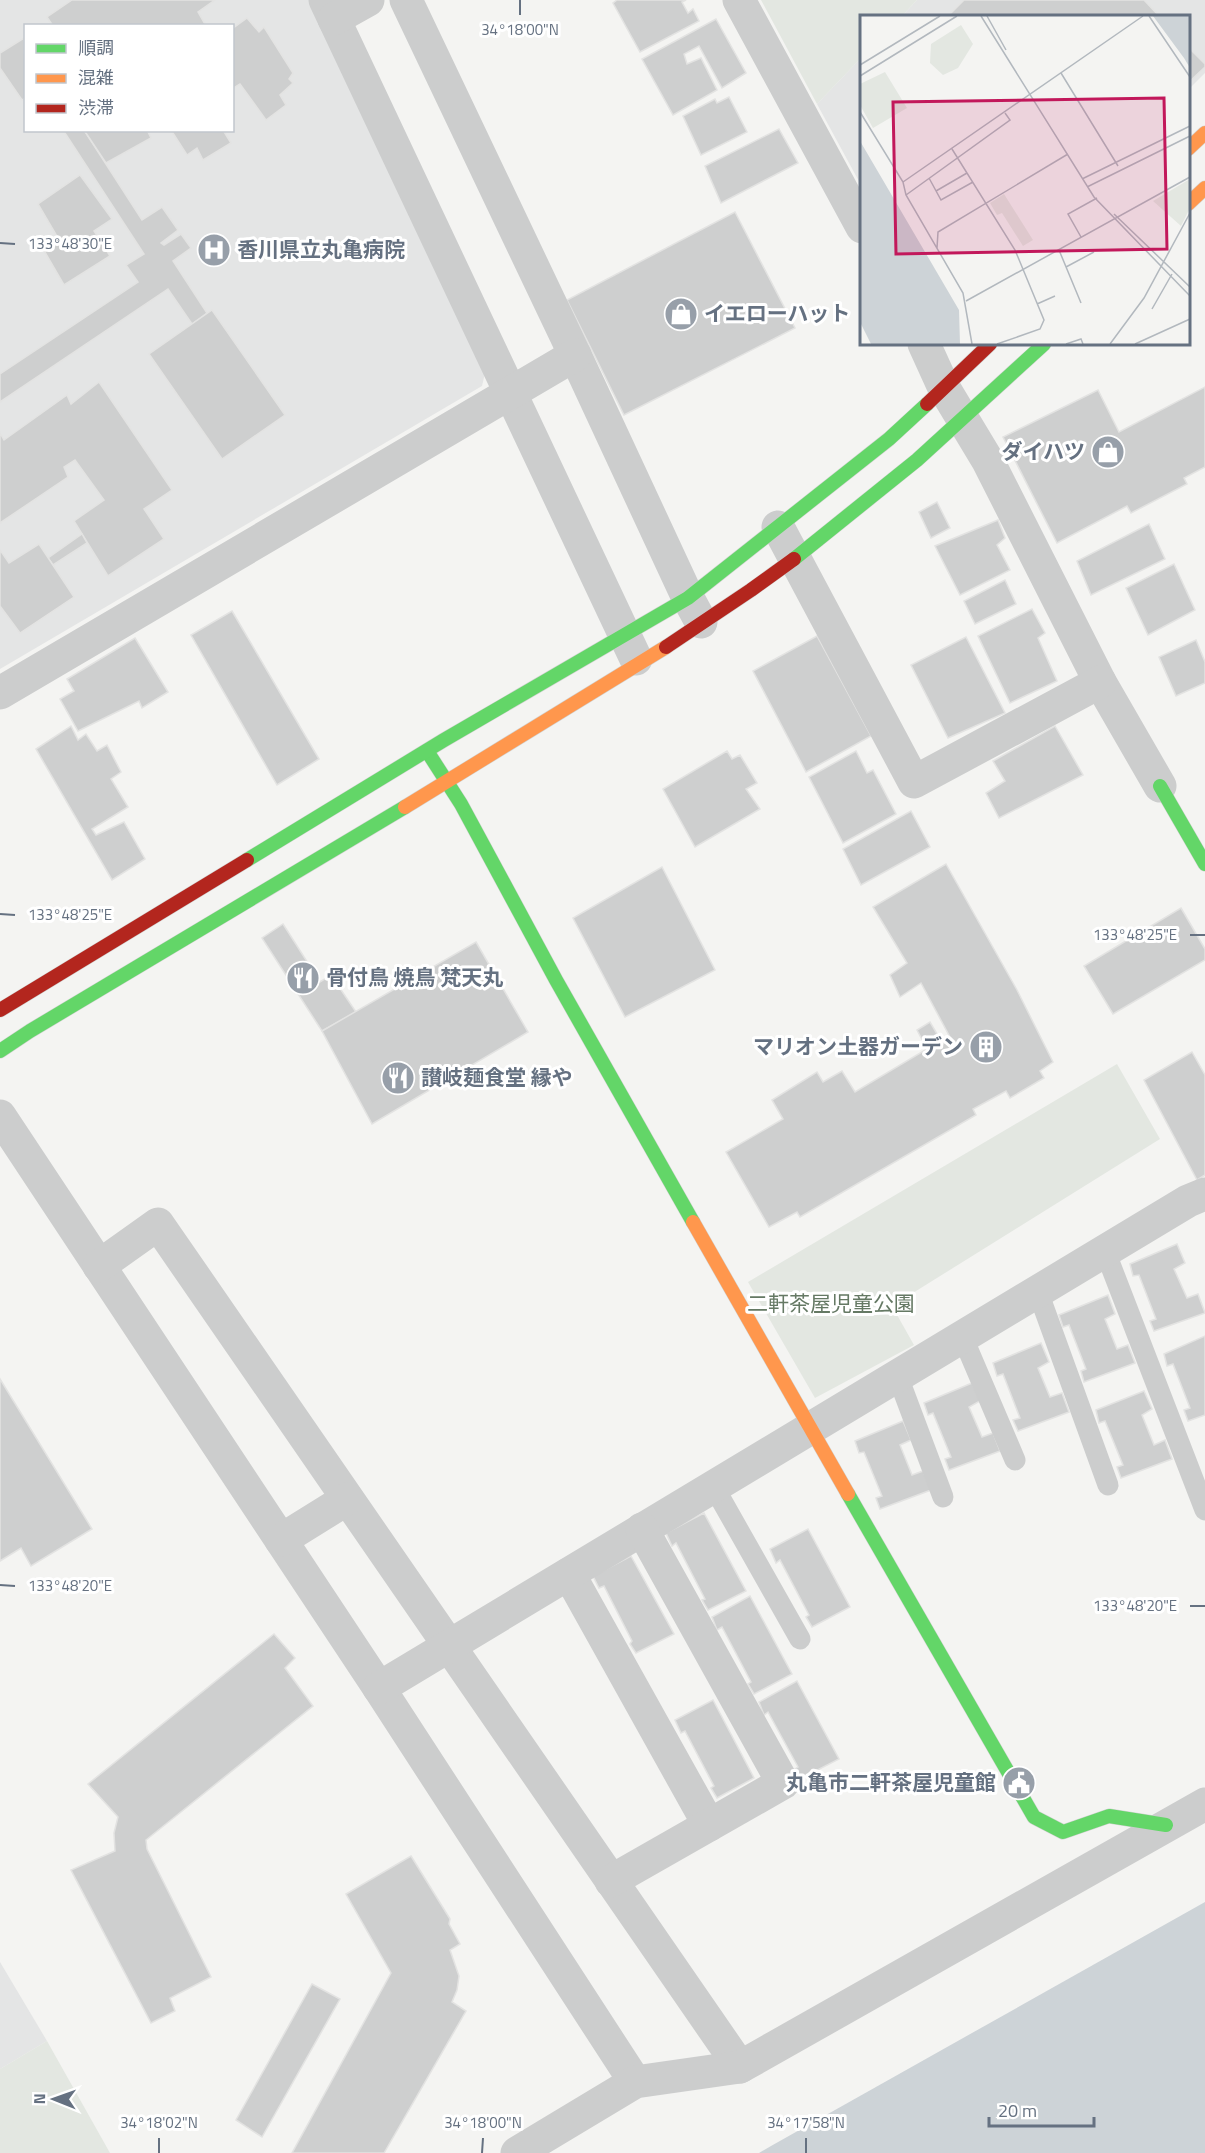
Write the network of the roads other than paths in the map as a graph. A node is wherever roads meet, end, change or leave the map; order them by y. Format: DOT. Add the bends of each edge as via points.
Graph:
graph roads {
  1 [pos="368,0"];
  2 [pos="406,0"];
  3 [pos="739,0"];
  4 [pos="330,9"];
  5 [pos="1205,133"];
  6 [pos="1190,147"];
  7 [pos="1205,188"];
  8 [pos="1190,202"];
  9 [pos="860,225"];
  10 [pos="924,345"];
  11 [pos="989,345"];
  12 [pos="1043,345"];
  13 [pos="575,355"];
  14 [pos="944,388"];
  15 [pos="510,393"];
  16 [pos="962,418"];
  17 [pos="778,527"];
  18 [pos="795,558"];
  19 [pos="695,611"];
  20 [pos="632,649"];
  21 [pos="1100,682"];
  22 [pos="0,693"];
  23 [pos="427,751"];
  24 [pos="447,781"];
  25 [pos="1160,786"];
  26 [pos="1204,859"];
  27 [pos="0,1010"];
  28 [pos="0,1051"];
  29 [pos="0,1116"];
  30 [pos="1205,1194"];
  31 [pos="1105,1251"];
  32 [pos="99,1266"];
  33 [pos="1038,1292"];
  34 [pos="963,1338"];
  35 [pos="898,1377"];
  36 [pos="811,1430"];
  37 [pos="1015,1460"];
  38 [pos="1108,1485"];
  39 [pos="714,1487"];
  40 [pos="943,1497"];
  41 [pos="347,1499"];
  42 [pos="1205,1510"];
  43 [pos="642,1529"];
  44 [pos="281,1540"];
  45 [pos="569,1574"];
  46 [pos="800,1639"];
  47 [pos="449,1647"];
  48 [pos="379,1688"];
  49 [pos="1205,1804"];
  50 [pos="709,1825"];
  51 [pos="1166,1825"];
  52 [pos="611,1881"];
  53 [pos="740,2067"];
  54 [pos="635,2082"];
  55 [pos="517,2153"];
  1 -- 4 [label="street"];
  2 -- 13 [label="street"];
  3 -- 9 [label="street"];
  4 -- 15 [label="street"];
  5 -- 6 [label="street"];
  7 -- 8 [label="street"];
  10 -- 14 [label="street"];
  11 -- 14 [label="street"];
  12 -- 16 [label="street"];
  13 -- 15 [label="street"];
  13 -- 19 [label="street"];
  14 -- 16 [label="street"];
  14 -- 17 [label="street" via="889,439"];
  15 -- 20 [label="street"];
  15 -- 22 [label="street"];
  16 -- 18 [label="street" via="924,454"];
  16 -- 21 [label="street" via="988,461"];
  17 -- 18 [label="street"];
  17 -- 19 [label="street"];
  18 -- 19 [label="street"];
  18 -- 21 [label="street" via="915,782"];
  19 -- 20 [label="street"];
  19 -- 20 [label="street"];
  20 -- 23 [label="street"];
  20 -- 24 [label="street"];
  21 -- 25 [label="street"];
  23 -- 24 [label="street"];
  23 -- 27 [label="street"];
  24 -- 28 [label="street"];
  24 -- 36 [label="street"];
  25 -- 26 [label="street"];
  29 -- 32 [label="street"];
  30 -- 31 [label="street"];
  31 -- 33 [label="street"];
  31 -- 42 [label="lane"];
  32 -- 41 [label="street" via="158,1224"];
  32 -- 44 [label="street"];
  33 -- 34 [label="street"];
  33 -- 38 [label="lane"];
  34 -- 35 [label="street"];
  34 -- 37 [label="lane"];
  35 -- 36 [label="street"];
  35 -- 40 [label="lane"];
  36 -- 39 [label="street"];
  36 -- 51 [label="street" via="1034,1817 1063,1832 1109,1816"];
  39 -- 43 [label="street"];
  39 -- 46 [label="lane"];
  41 -- 44 [label="street"];
  41 -- 47 [label="street"];
  43 -- 45 [label="street"];
  43 -- 50 [label="street" via="783,1782"];
  44 -- 48 [label="street"];
  45 -- 47 [label="street"];
  45 -- 50 [label="street"];
  47 -- 48 [label="street"];
  47 -- 52 [label="street"];
  48 -- 54 [label="street"];
  49 -- 51 [label="street"];
  50 -- 52 [label="street"];
  51 -- 53 [label="street"];
  52 -- 53 [label="street"];
  53 -- 54 [label="street"];
  54 -- 55 [label="street"];
}
